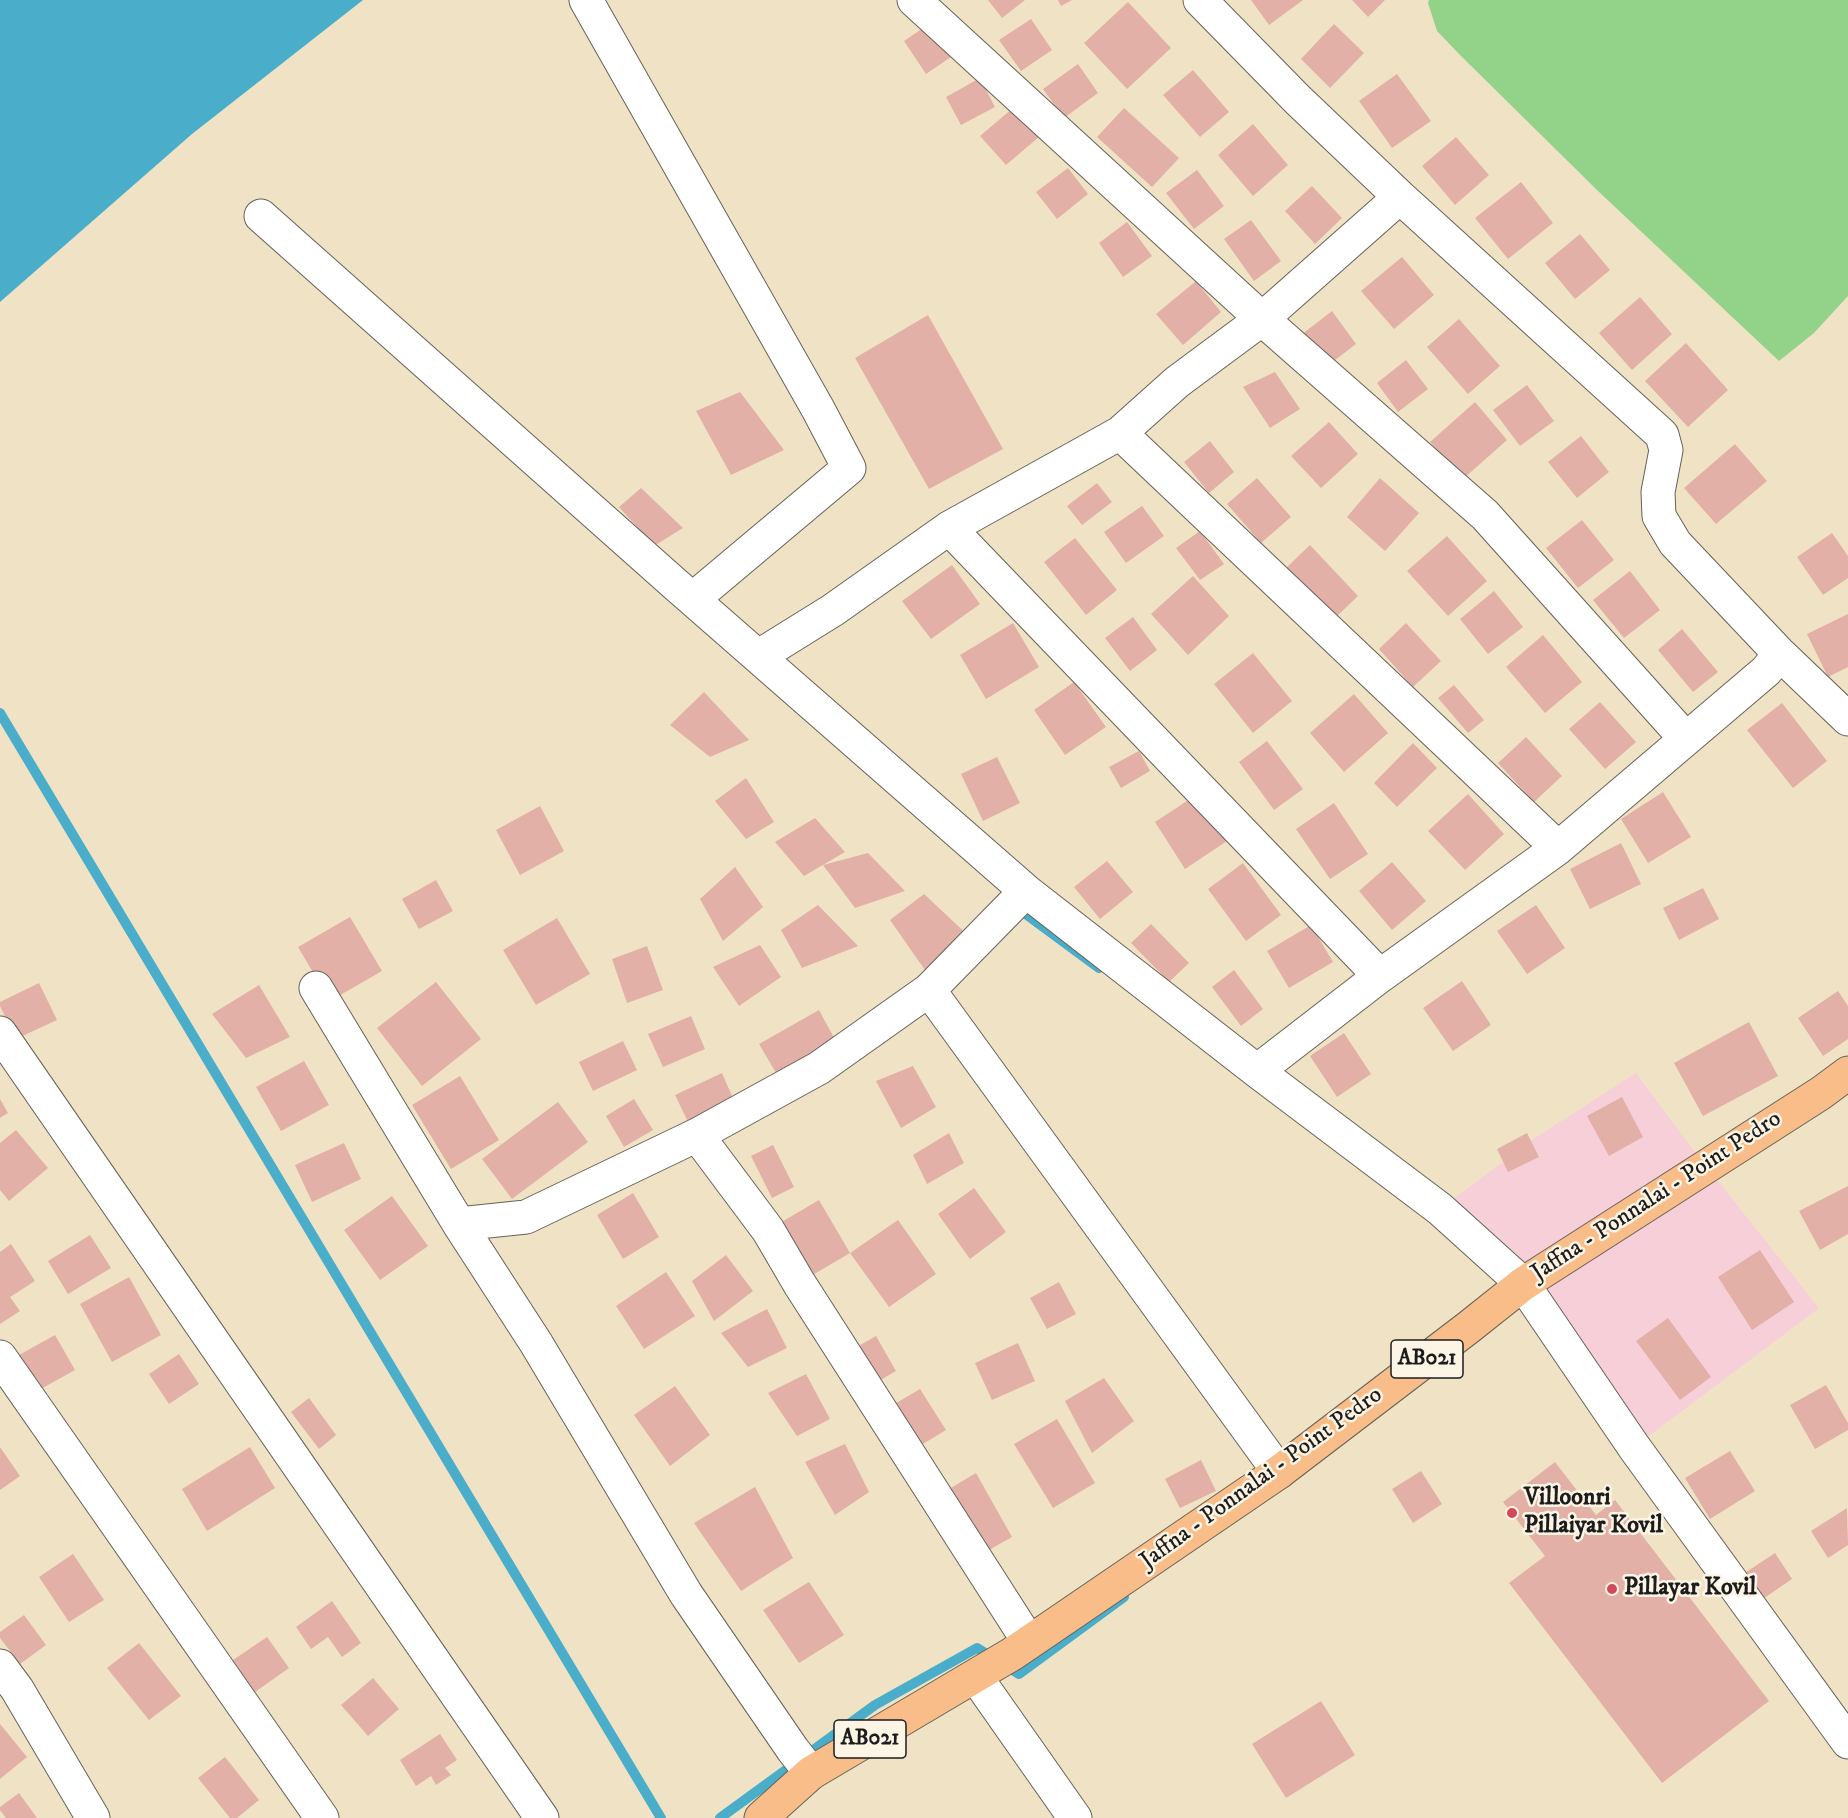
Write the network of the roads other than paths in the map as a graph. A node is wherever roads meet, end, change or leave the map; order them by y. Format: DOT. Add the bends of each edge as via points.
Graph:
graph roads {
  1 [pos="586,0"];
  2 [pos="914,0"];
  3 [pos="1200,0"];
  4 [pos="1400,197"];
  5 [pos="261,216"];
  6 [pos="1262,319"];
  7 [pos="1120,433"];
  8 [pos="949,528"];
  9 [pos="693,599"];
  10 [pos="1780,654"];
  11 [pos="759,656"];
  12 [pos="1848,719"];
  13 [pos="1686,739"];
  14 [pos="1558,848"];
  15 [pos="1026,891"];
  16 [pos="1380,976"];
  17 [pos="316,988"];
  18 [pos="929,990"];
  19 [pos="0,1033"];
  20 [pos="1257,1071"];
  21 [pos="1848,1073"];
  22 [pos="697,1135"];
  23 [pos="459,1224"];
  24 [pos="1523,1284"];
  25 [pos="0,1357"];
  26 [pos="1279,1472"];
  27 [pos="1001,1661"];
  28 [pos="0,1666"];
  29 [pos="1848,1742"];
  30 [pos="811,1773"];
  31 [pos="93,1818"];
  32 [pos="322,1818"];
  33 [pos="542,1818"];
  34 [pos="761,1818"];
  35 [pos="1075,1818"];
  1 -- 9 [label="street" via="849,468"];
  2 -- 6 [label="street"];
  3 -- 4 [label="street"];
  4 -- 6 [label="street"];
  4 -- 10 [label="street" via="1662,435 1665,450 1658,492 1659,516 1675,543"];
  5 -- 9 [label="street"];
  6 -- 7 [label="street" via="1177,382"];
  6 -- 13 [label="street" via="1485,515"];
  7 -- 8 [label="street"];
  7 -- 14 [label="street"];
  8 -- 11 [label="street" via="833,610"];
  8 -- 16 [label="street"];
  9 -- 11 [label="street"];
  10 -- 12 [label="street"];
  10 -- 13 [label="street" via="1766,671"];
  11 -- 15 [label="street"];
  13 -- 14 [label="street"];
  14 -- 16 [label="street"];
  15 -- 18 [label="street"];
  15 -- 20 [label="street"];
  16 -- 20 [label="street"];
  17 -- 23 [label="street"];
  18 -- 22 [label="street" via="819,1068"];
  18 -- 26 [label="street"];
  19 -- 33 [label="street"];
  20 -- 24 [label="street" via="1440,1209"];
  21 -- 24 [label="main road, Jaffna - Ponnalai - Point Pedro / AB021"];
  22 -- 23 [label="street" via="526,1217"];
  22 -- 27 [label="street" via="768,1230 799,1283"];
  23 -- 30 [label="street" via="536,1343 686,1594"];
  24 -- 26 [label="main road, Jaffna - Ponnalai - Point Pedro / AB021"];
  24 -- 29 [label="street" via="1634,1447"];
  25 -- 32 [label="street"];
  26 -- 27 [label="main road, Jaffna - Ponnalai - Point Pedro / AB021"];
  27 -- 30 [label="main road, Jaffna - Ponnalai - Point Pedro / AB021"];
  27 -- 35 [label="street"];
  28 -- 31 [label="street"];
  30 -- 34 [label="main road, Jaffna - Ponnalai - Point Pedro / AB021"];
}
